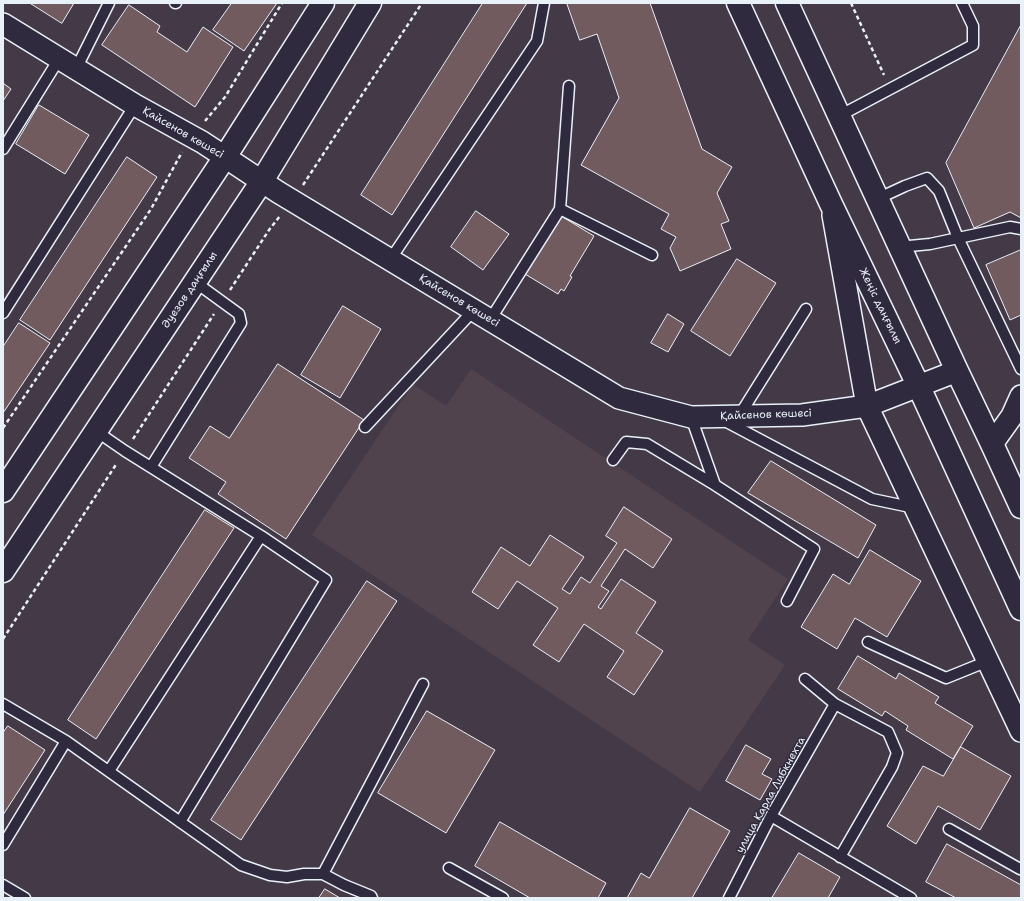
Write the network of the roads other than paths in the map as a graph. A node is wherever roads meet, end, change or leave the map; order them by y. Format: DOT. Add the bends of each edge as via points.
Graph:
graph roads {
  1 [pos="109,3"];
  2 [pos="323,3"];
  3 [pos="370,3"];
  4 [pos="544,3"];
  5 [pos="738,3"];
  6 [pos="787,3"];
  7 [pos="962,3"];
  8 [pos="3,24"];
  9 [pos="68,64"];
  10 [pos="568,86"];
  11 [pos="135,105"];
  12 [pos="839,116"];
  13 [pos="3,149"];
  14 [pos="225,157"];
  15 [pos="262,182"];
  16 [pos="877,199"];
  17 [pos="831,204"];
  18 [pos="560,209"];
  19 [pos="1021,229"];
  20 [pos="958,238"];
  21 [pos="899,247"];
  22 [pos="652,255"];
  23 [pos="390,260"];
  24 [pos="195,282"];
  25 [pos="806,309"];
  26 [pos="3,313"];
  27 [pos="482,315"];
  28 [pos="1021,369"];
  29 [pos="956,371"];
  30 [pos="919,386"];
  31 [pos="1021,396"];
  32 [pos="867,406"];
  33 [pos="716,416"];
  34 [pos="739,416"];
  35 [pos="691,417"];
  36 [pos="365,426"];
  37 [pos="96,431"];
  38 [pos="992,444"];
  39 [pos="613,460"];
  40 [pos="151,467"];
  41 [pos="715,485"];
  42 [pos="3,491"];
  43 [pos="1021,507"];
  44 [pos="915,508"];
  45 [pos="261,536"];
  46 [pos="3,571"];
  47 [pos="787,601"];
  48 [pos="1021,609"];
  49 [pos="868,642"];
  50 [pos="988,661"];
  51 [pos="805,679"];
  52 [pos="423,684"];
  53 [pos="3,704"];
  54 [pos="835,704"];
  55 [pos="1021,731"];
  56 [pos="66,741"];
  57 [pos="109,771"];
  58 [pos="770,816"];
  59 [pos="180,822"];
  60 [pos="949,829"];
  61 [pos="3,845"];
  62 [pos="840,857"];
  63 [pos="449,868"];
  64 [pos="1021,868"];
  65 [pos="324,874"];
  66 [pos="3,885"];
  67 [pos="25,898"];
  68 [pos="372,898"];
  69 [pos="503,898"];
  70 [pos="729,898"];
  71 [pos="911,898"];
  1 -- 9 [label="lane"];
  2 -- 14 [label="main road"];
  3 -- 15 [label="main road, Әуезов даңғылы"];
  4 -- 23 [label="lane" via="537,41"];
  5 -- 17 [label="main road, Жеңіс даңғылы"];
  6 -- 12 [label="main road"];
  7 -- 12 [label="lane" via="973,26 973,45"];
  8 -- 9 [label="street, Қайсенов көшесі"];
  9 -- 11 [label="street, Қайсенов көшесі"];
  9 -- 13 [label="lane"];
  10 -- 18 [label="lane"];
  11 -- 14 [label="street, Қайсенов көшесі"];
  11 -- 26 [label="lane"];
  12 -- 16 [label="main road"];
  14 -- 15 [label="street, Қайсенов көшесі"];
  14 -- 42 [label="main road"];
  15 -- 23 [label="street, Қайсенов көшесі"];
  15 -- 24 [label="main road, Әуезов даңғылы"];
  16 -- 20 [label="lane" via="927,178 939,191"];
  16 -- 21 [label="main road"];
  17 -- 30 [label="main road, Жеңіс даңғылы"];
  17 -- 32 [label="street"];
  18 -- 22 [label="lane"];
  18 -- 27 [label="lane"];
  19 -- 20 [label="lane" via="1010,228"];
  20 -- 21 [label="lane"];
  20 -- 28 [label="lane"];
  21 -- 29 [label="main road"];
  23 -- 27 [label="street, Қайсенов көшесі"];
  24 -- 37 [label="main road, Әуезов даңғылы"];
  24 -- 40 [label="lane" via="239,314 241,323"];
  25 -- 34 [label="lane"];
  27 -- 35 [label="street, Қайсенов көшесі" via="619,398"];
  27 -- 36 [label="lane"];
  29 -- 30 [label="street, Қайсенов көшесі"];
  29 -- 38 [label="main road"];
  30 -- 32 [label="street, Қайсенов көшесі"];
  30 -- 48 [label="main road, Жеңіс даңғылы"];
  31 -- 38 [label="street" via="1012,416"];
  32 -- 34 [label="street, Қайсенов көшесі" via="802,415"];
  32 -- 44 [label="street"];
  33 -- 34 [label="street, Қайсенов көшесі"];
  33 -- 35 [label="street, Қайсенов көшесі"];
  33 -- 44 [label="lane" via="872,498"];
  35 -- 41 [label="lane"];
  37 -- 40 [label="lane"];
  37 -- 46 [label="main road, Әуезов даңғылы"];
  38 -- 43 [label="main road"];
  39 -- 41 [label="lane" via="626,442 647,444"];
  40 -- 45 [label="lane"];
  41 -- 47 [label="lane" via="814,549"];
  44 -- 50 [label="street"];
  45 -- 57 [label="lane"];
  45 -- 59 [label="lane" via="326,580"];
  49 -- 50 [label="lane" via="946,678"];
  50 -- 55 [label="street"];
  51 -- 54 [label="lane"];
  52 -- 65 [label="lane"];
  53 -- 56 [label="lane"];
  54 -- 58 [label="lane, улица Карла Либкнехта"];
  54 -- 62 [label="lane" via="888,732 897,753 892,767"];
  56 -- 57 [label="lane"];
  56 -- 61 [label="lane"];
  57 -- 59 [label="lane"];
  58 -- 62 [label="lane"];
  58 -- 70 [label="lane, улица Карла Либкнехта"];
  59 -- 65 [label="lane" via="241,865 254,870 287,877"];
  60 -- 64 [label="lane"];
  62 -- 71 [label="lane"];
  63 -- 69 [label="lane"];
  65 -- 68 [label="lane"];
  66 -- 67 [label="lane"];
}
